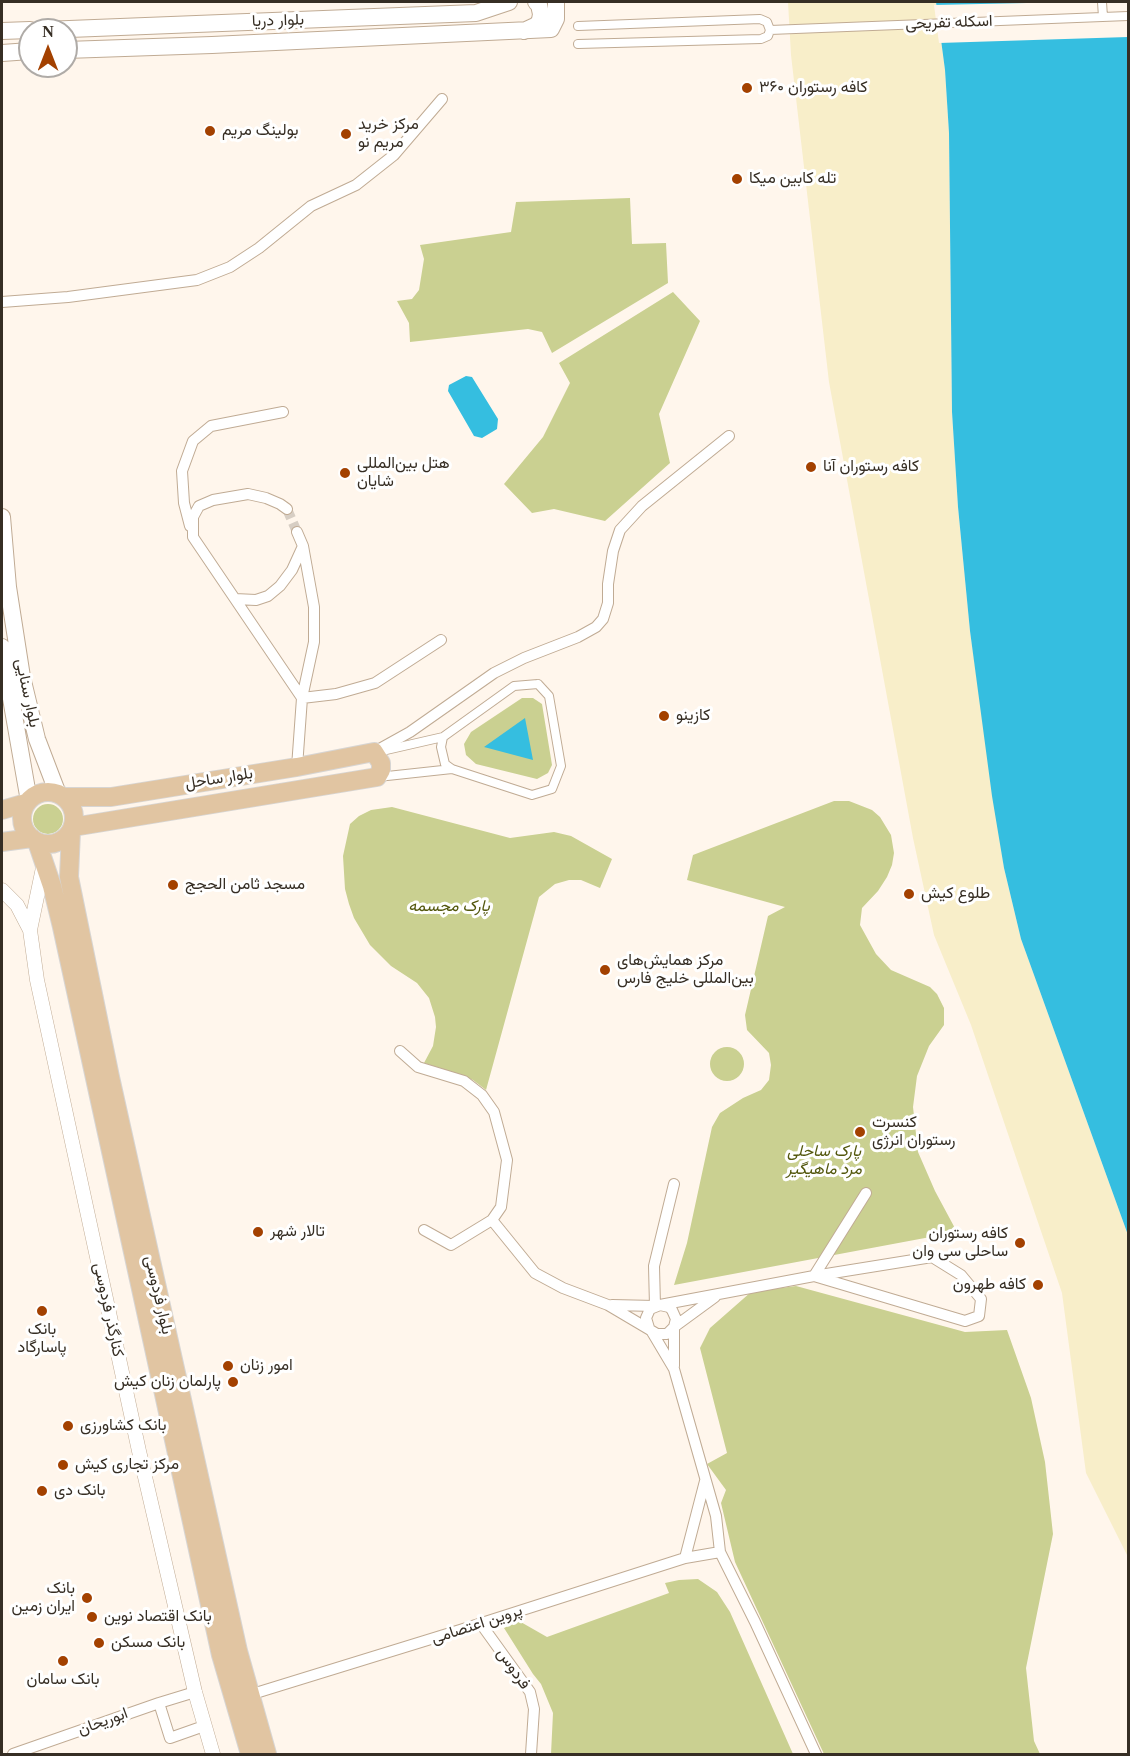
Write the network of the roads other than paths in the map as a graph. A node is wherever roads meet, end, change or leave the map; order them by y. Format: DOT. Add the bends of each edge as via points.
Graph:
graph roads {
  1 [pos="509,2"];
  2 [pos="536,2"];
  3 [pos="556,2"];
  4 [pos="1102,2"];
  5 [pos="1128,16"];
  6 [pos="1103,17"];
  7 [pos="316,20"];
  8 [pos="578,26"];
  9 [pos="110,28"];
  10 [pos="78,29"];
  11 [pos="18,30"];
  12 [pos="770,30"];
  13 [pos="2,31"];
  14 [pos="524,31"];
  15 [pos="317,40"];
  16 [pos="578,44"];
  17 [pos="111,48"];
  18 [pos="78,49"];
  19 [pos="18,51"];
  20 [pos="2,52"];
  21 [pos="442,99"];
  22 [pos="2,302"];
  23 [pos="283,411"];
  24 [pos="729,436"];
  25 [pos="287,510"];
  26 [pos="2,517"];
  27 [pos="297,532"];
  28 [pos="193,537"];
  29 [pos="303,546"];
  30 [pos="235,599"];
  31 [pos="441,640"];
  32 [pos="2,647"];
  33 [pos="4,685"];
  34 [pos="302,698"];
  35 [pos="443,736"];
  36 [pos="374,752"];
  37 [pos="297,767"];
  38 [pos="452,769"];
  39 [pos="377,777"];
  40 [pos="61,795"];
  41 [pos="28,802"];
  42 [pos="2,810"];
  43 [pos="72,829"];
  44 [pos="34,840"];
  45 [pos="2,842"];
  46 [pos="44,863"];
  47 [pos="2,890"];
  48 [pos="30,930"];
  49 [pos="400,1051"];
  50 [pos="674,1184"];
  51 [pos="866,1193"];
  52 [pos="492,1220"];
  53 [pos="424,1230"];
  54 [pos="814,1276"];
  55 [pos="717,1295"];
  56 [pos="608,1305"];
  57 [pos="657,1306"];
  58 [pos="674,1328"];
  59 [pos="650,1330"];
  60 [pos="674,1369"];
  61 [pos="705,1478"];
  62 [pos="720,1552"];
  63 [pos="685,1558"];
  64 [pos="481,1624"];
  65 [pos="195,1692"];
  66 [pos="242,1697"];
  67 [pos="159,1703"];
  68 [pos="204,1726"];
  69 [pos="13,1755"];
  70 [pos="213,1755"];
  71 [pos="250,1755"];
  72 [pos="267,1755"];
  73 [pos="531,1755"];
  74 [pos="816,1755"];
  1 -- 7 [label="main road, بلوار دریا" via="476,13"];
  2 -- 14 [label="main road" via="540,20"];
  3 -- 14 [label="main road, بلوار دریا" via="556,19 551,29"];
  4 -- 6 [label="street"];
  5 -- 6 [label="street, اسکله تفریحی"];
  6 -- 12 [label="street, اسکله تفریحی"];
  7 -- 9 [label="main road, بلوار دریا"];
  7 -- 15 [label="main road"];
  8 -- 12 [label="street" via="760,19 767,22"];
  9 -- 10 [label="main road, بلوار دریا"];
  9 -- 17 [label="main road"];
  11 -- 13 [label="main road"];
  12 -- 16 [label="street" via="761,39"];
  14 -- 15 [label="main road, بلوار دریا"];
  15 -- 17 [label="main road, بلوار دریا"];
  17 -- 18 [label="main road, بلوار دریا"];
  19 -- 20 [label="main road"];
  21 -- 22 [label="street" via="394,155 356,185 311,206 230,267 197,280"];
  23 -- 28 [label="street" via="210,426 193,441 182,471 184,503"];
  24 -- 36 [label="street" via="642,506 620,530 613,551 608,603 596,627 494,673 410,732"];
  25 -- 28 [label="street" via="266,498 248,494 213,500 199,506 193,517"];
  26 -- 40 [label="main road, بلوار سنایی" via="22,677 37,739"];
  27 -- 29 [label="street"];
  28 -- 30 [label="street"];
  29 -- 30 [label="street" via="292,570 268,596"];
  29 -- 34 [label="street" via="314,607 314,642"];
  30 -- 34 [label="street"];
  31 -- 34 [label="street" via="375,683"];
  32 -- 33 [label="main road, بلوار سنایی"];
  33 -- 41 [label="main road, بلوار سنایی"];
  34 -- 37 [label="street"];
  35 -- 36 [label="street"];
  35 -- 38 [label="street" via="442,755"];
  35 -- 38 [label="street" via="514,686 538,684 549,696 561,766 552,789 532,795"];
  36 -- 37 [label="main road, بلوار ساحل"];
  36 -- 39 [label="main road" via="381,762"];
  37 -- 40 [label="main road, بلوار ساحل" via="111,797"];
  38 -- 39 [label="street"];
  39 -- 43 [label="main road, بلوار ساحل"];
  40 -- 41 [label="main road" via="39,793"];
  40 -- 43 [label="main road" via="73,809"];
  41 -- 42 [label="main road"];
  41 -- 44 [label="main road" via="22,818 26,833"];
  43 -- 44 [label="main road" via="53,844"];
  43 -- 66 [label="main road, بلوار فردوسی" via="69,877 78,925"];
  44 -- 45 [label="main road"];
  44 -- 46 [label="main road, بلوار فردوسی"];
  46 -- 48 [label="street, کنارگذر فردوسی"];
  46 -- 66 [label="main road, بلوار فردوسی" via="62,927 221,1655"];
  47 -- 48 [label="street" via="17,905"];
  48 -- 65 [label="street, کنارگذر فردوسی" via="37,980"];
  49 -- 52 [label="street" via="418,1067 464,1082 482,1095 494,1112 507,1160 501,1207"];
  50 -- 57 [label="street" via="654,1266"];
  51 -- 54 [label="street"];
  52 -- 53 [label="street" via="451,1245"];
  52 -- 56 [label="street" via="536,1273"];
  54 -- 54 [label="street" via="965,1321 979,1316 981,1299 961,1275 932,1257"];
  54 -- 55 [label="street"];
  55 -- 57 [label="street"];
  55 -- 58 [label="street"];
  56 -- 57 [label="street"];
  56 -- 59 [label="street"];
  57 -- 58 [label="street" via="672,1310 676,1318"];
  57 -- 59 [label="street" via="646,1318"];
  58 -- 59 [label="street" via="662,1335"];
  58 -- 60 [label="street"];
  59 -- 60 [label="street"];
  60 -- 61 [label="street"];
  61 -- 62 [label="street" via="716,1516"];
  61 -- 63 [label="street"];
  62 -- 63 [label="street, پروین اعتصامی"];
  62 -- 74 [label="street"];
  63 -- 64 [label="street, پروین اعتصامی"];
  64 -- 66 [label="street, پروین اعتصامی"];
  64 -- 73 [label="street, فردوس" via="530,1692 534,1709"];
  65 -- 67 [label="street, ابوریحان"];
  65 -- 68 [label="street, کنارگذر فردوسی"];
  66 -- 71 [label="main road, بلوار فردوسی"];
  66 -- 72 [label="main road, بلوار فردوسی"];
  67 -- 68 [label="street" via="170,1738"];
  67 -- 69 [label="street, ابوریحان"];
  68 -- 70 [label="street, کنارگذر فردوسی"];
}
